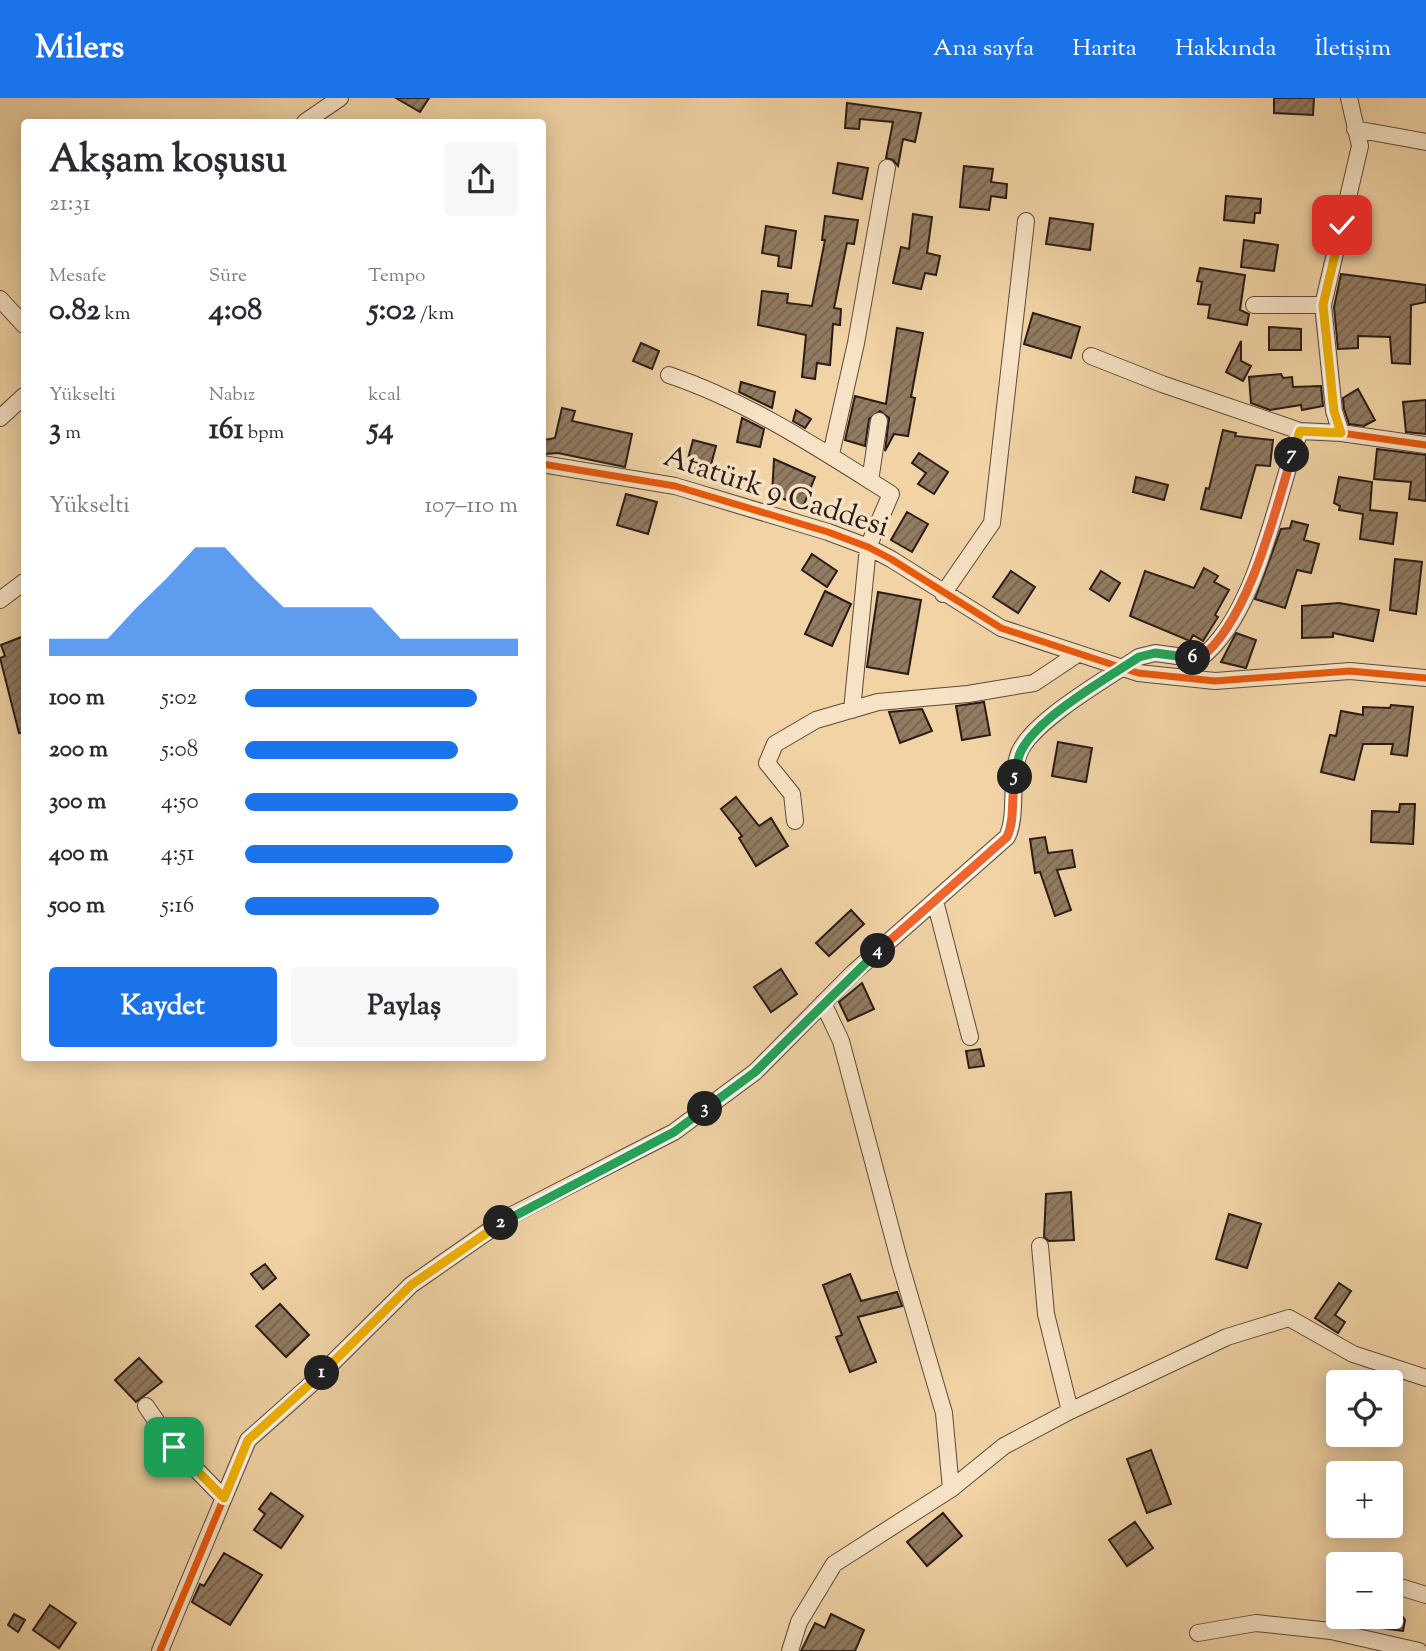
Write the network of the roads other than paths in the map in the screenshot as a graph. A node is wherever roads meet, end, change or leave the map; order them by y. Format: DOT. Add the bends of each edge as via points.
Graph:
graph roads {
  1 [pos="340,98"];
  2 [pos="1349,98"];
  3 [pos="308,119"];
  4 [pos="1355,129"];
  5 [pos="1426,142"];
  6 [pos="887,168"];
  7 [pos="1026,220"];
  8 [pos="0,299"];
  9 [pos="1254,305"];
  10 [pos="1323,305"];
  11 [pos="21,322"];
  12 [pos="1091,356"];
  13 [pos="669,375"];
  14 [pos="21,399"];
  15 [pos="0,418"];
  16 [pos="879,421"];
  17 [pos="1300,431"];
  18 [pos="1341,433"];
  19 [pos="1426,445"];
  20 [pos="831,454"];
  21 [pos="546,465"];
  22 [pos="870,481"];
  23 [pos="869,547"];
  24 [pos="21,584"];
  25 [pos="943,594"];
  26 [pos="0,600"];
  27 [pos="1076,655"];
  28 [pos="1121,669"];
  29 [pos="1426,678"];
  30 [pos="852,710"];
  31 [pos="795,821"];
  32 [pos="935,901"];
  33 [pos="823,1003"];
  34 [pos="970,1037"];
  35 [pos="1040,1246"];
  36 [pos="1426,1378"];
  37 [pos="146,1406"];
  38 [pos="1070,1411"];
  39 [pos="951,1489"];
  40 [pos="224,1498"];
  41 [pos="1403,1588"];
  42 [pos="1426,1595"];
  43 [pos="1198,1633"];
  44 [pos="160,1651"];
  45 [pos="790,1651"];
  46 [pos="1419,1651"];
  1 -- 3 [label="street"];
  2 -- 4 [label="street"];
  4 -- 5 [label="street"];
  4 -- 10 [label="street" via="1360,146"];
  6 -- 20 [label="street"];
  7 -- 25 [label="street" via="992,523"];
  8 -- 11 [label="street"];
  9 -- 10 [label="street"];
  10 -- 18 [label="street" via="1334,411"];
  12 -- 17 [label="street"];
  13 -- 20 [label="street" via="711,389"];
  14 -- 15 [label="street"];
  16 -- 22 [label="street"];
  17 -- 18 [label="street"];
  17 -- 28 [label="street" via="1237,613 1213,649 1199,659 1155,653"];
  18 -- 19 [label="street"];
  20 -- 22 [label="street"];
  21 -- 23 [label="street, Atatürk 9 Caddesi" via="675,486"];
  22 -- 23 [label="street" via="891,494"];
  23 -- 25 [label="street, Atatürk 9 Caddesi"];
  23 -- 30 [label="street"];
  24 -- 26 [label="street"];
  25 -- 27 [label="street, Atatürk 9 Caddesi" via="1001,628"];
  27 -- 28 [label="street, Atatürk 9 Caddesi"];
  27 -- 30 [label="street" via="1034,683 878,702"];
  28 -- 29 [label="street, Atatürk 9 Caddesi" via="1163,678 1215,681 1350,671"];
  28 -- 32 [label="street" via="1031,735 1019,754 1010,802 1013,824 1007,837"];
  30 -- 31 [label="street" via="816,720 775,744 767,763 792,794"];
  32 -- 33 [label="street"];
  32 -- 34 [label="street"];
  33 -- 39 [label="street" via="841,1041 944,1413"];
  33 -- 40 [label="street" via="755,1072 674,1132 510,1216 411,1285 248,1440"];
  35 -- 38 [label="street" via="1046,1314"];
  36 -- 38 [label="street" via="1353,1354 1289,1318 1227,1337"];
  37 -- 40 [label="street" via="174,1447"];
  38 -- 39 [label="street" via="1004,1446"];
  39 -- 45 [label="street" via="834,1564 799,1622"];
  40 -- 44 [label="street"];
  41 -- 42 [label="street"];
  43 -- 46 [label="street" via="1256,1623 1331,1631"];
}
